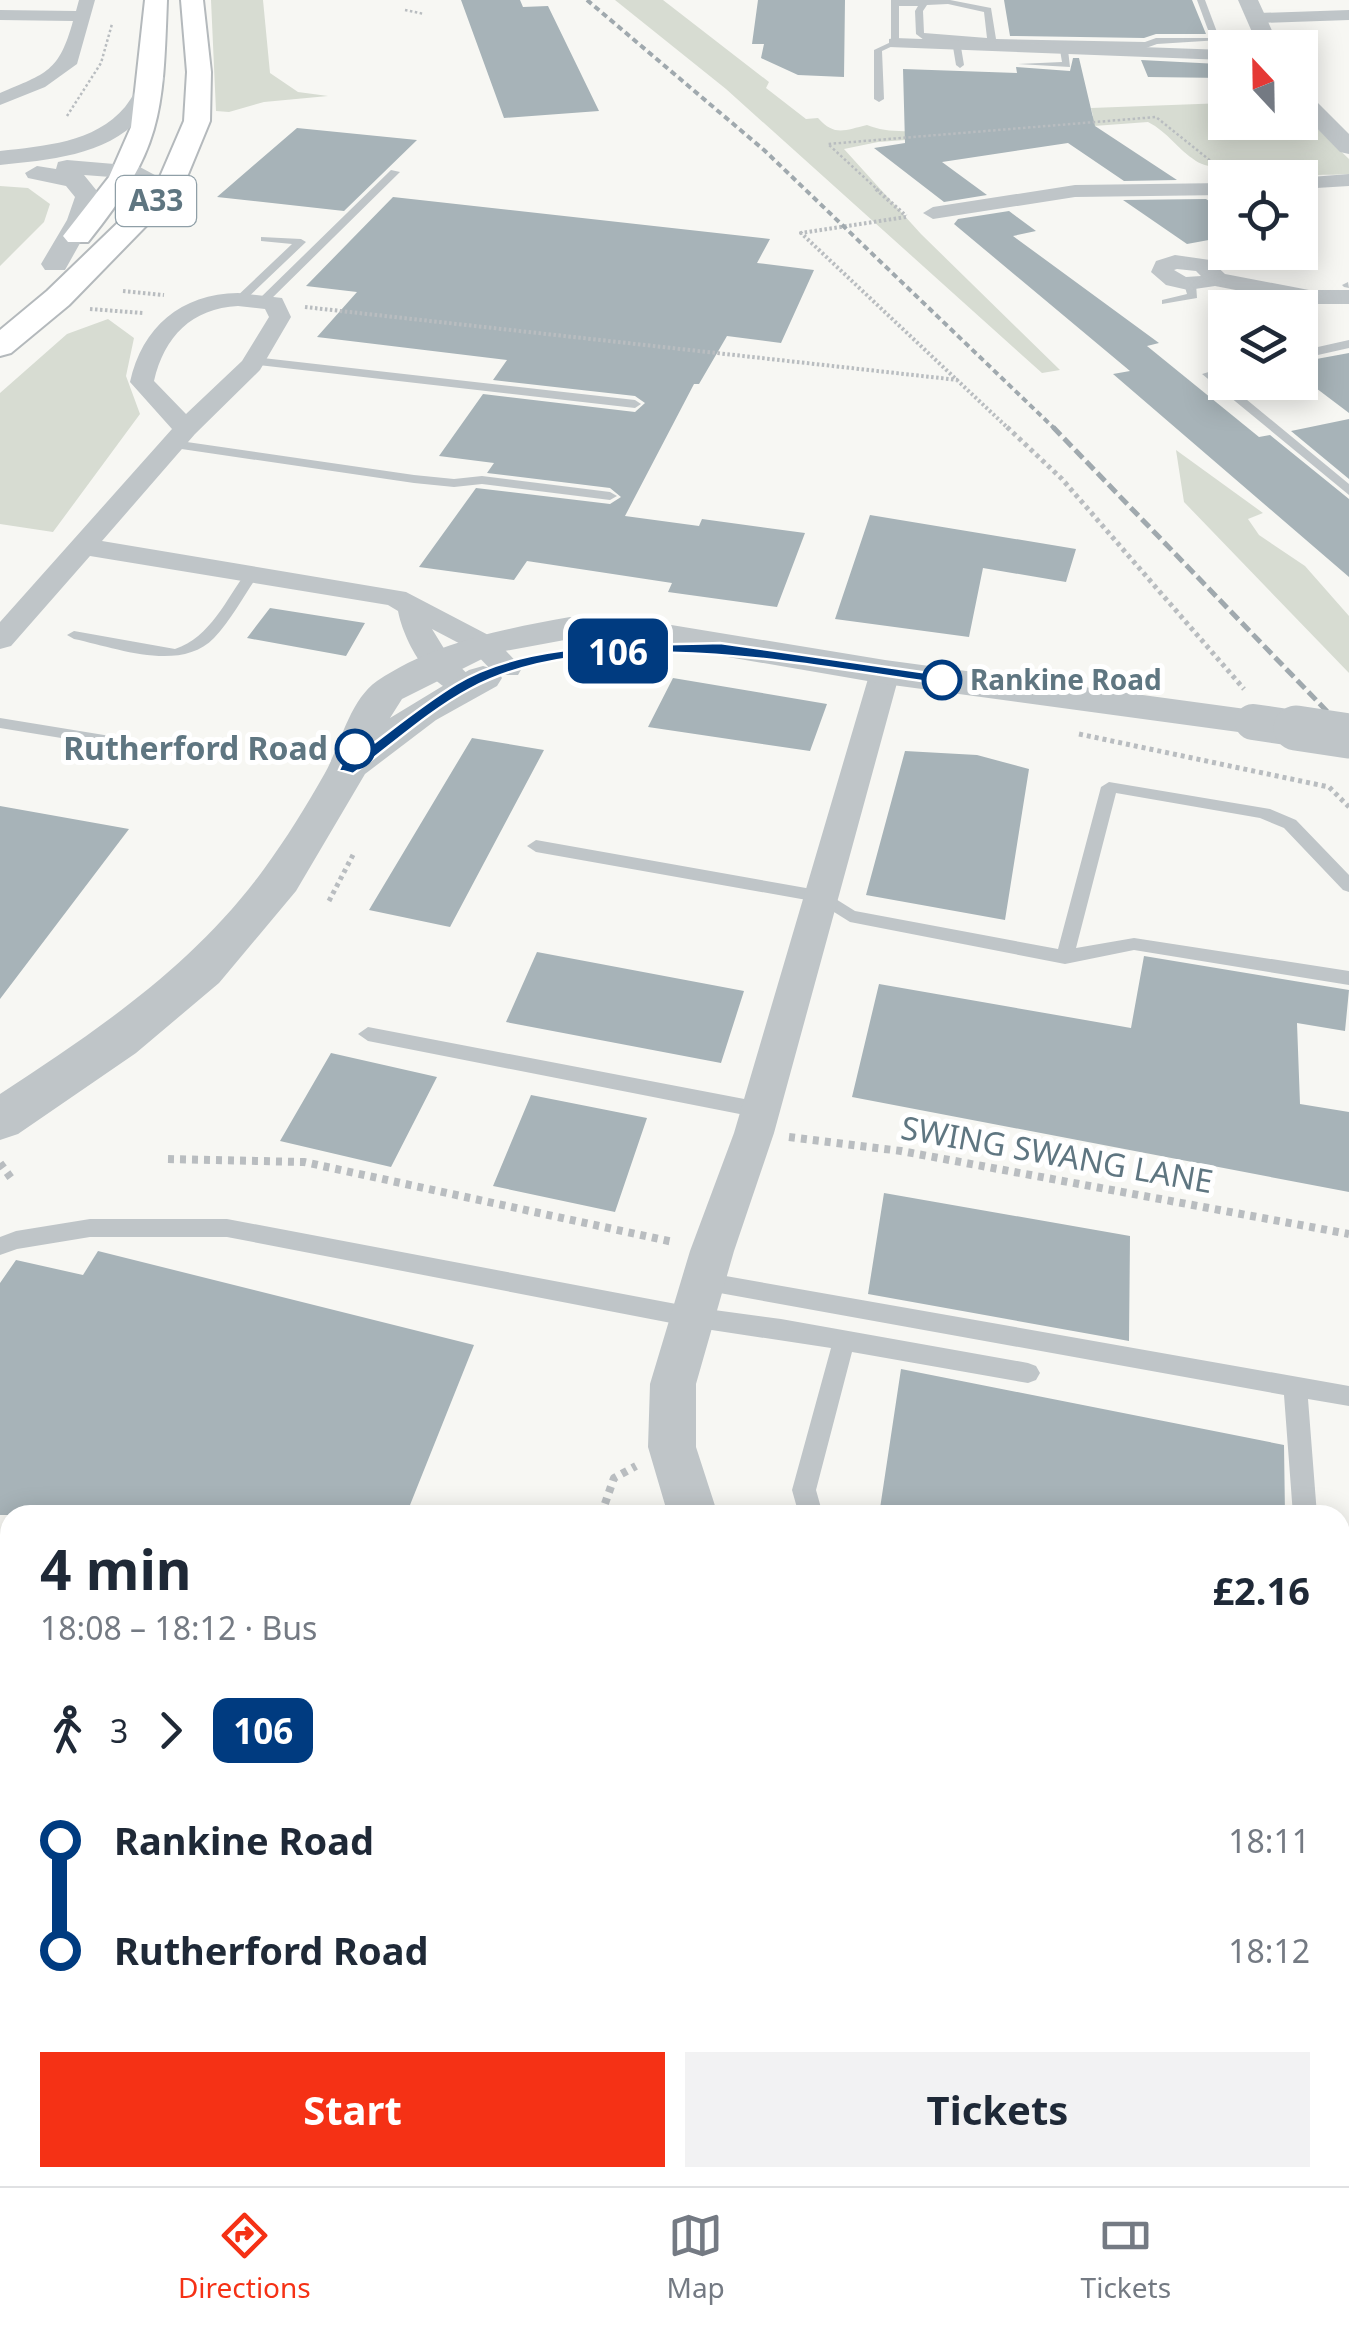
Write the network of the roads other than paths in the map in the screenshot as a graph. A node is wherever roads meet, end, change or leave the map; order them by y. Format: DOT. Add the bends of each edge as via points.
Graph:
graph roads {
  1 [pos="156,0"];
  2 [pos="192,0"];
  3 [pos="1202,0"];
  4 [pos="895,2"];
  5 [pos="924,3"];
  6 [pos="952,3"];
  7 [pos="84,8"];
  8 [pos="1254,9"];
  9 [pos="0,15"];
  10 [pos="1349,15"];
  11 [pos="196,35"];
  12 [pos="992,41"];
  13 [pos="895,43"];
  14 [pos="1064,50"];
  15 [pos="959,51"];
  16 [pos="1208,54"];
  17 [pos="1022,64"];
  18 [pos="154,78"];
  19 [pos="879,99"];
  20 [pos="0,100"];
  21 [pos="1318,116"];
  22 [pos="1349,147"];
  23 [pos="0,158"];
  24 [pos="128,171"];
  25 [pos="396,172"];
  26 [pos="1318,178"];
  27 [pos="74,180"];
  28 [pos="1349,180"];
  29 [pos="168,189"];
  30 [pos="1208,191"];
  31 [pos="932,213"];
  32 [pos="265,239"];
  33 [pos="55,264"];
  34 [pos="1190,284"];
  35 [pos="1349,298"];
  36 [pos="258,302"];
  37 [pos="1166,302"];
  38 [pos="0,310"];
  39 [pos="1349,344"];
  40 [pos="0,346"];
  41 [pos="1318,351"];
  42 [pos="254,361"];
  43 [pos="216,398"];
  44 [pos="1239,400"];
  45 [pos="159,402"];
  46 [pos="635,404"];
  47 [pos="180,436"];
  48 [pos="1349,491"];
  49 [pos="610,496"];
  50 [pos="82,546"];
  51 [pos="252,574"];
  52 [pos="74,635"];
  53 [pos="0,640"];
  54 [pos="462,647"];
  55 [pos="884,672"];
  56 [pos="0,723"];
  57 [pos="1349,736"];
  58 [pos="202,756"];
  59 [pos="347,770"];
  60 [pos="536,846"];
  61 [pos="1349,886"];
  62 [pos="823,897"];
  63 [pos="1065,957"];
  64 [pos="1349,978"];
  65 [pos="368,1034"];
  66 [pos="0,1120"];
  67 [pos="757,1122"];
  68 [pos="0,1246"];
  69 [pos="702,1283"];
  70 [pos="844,1340"];
  71 [pos="1028,1373"];
  72 [pos="1295,1387"];
  73 [pos="1349,1396"];
  74 [pos="690,1505"];
  75 [pos="808,1505"];
  76 [pos="1304,1505"];
  1 -- 18 [label="highway, A33"];
  2 -- 11 [label="highway, A33"];
  3 -- 12 [label="lane" via="1216,40"];
  4 -- 5 [label="lane"];
  4 -- 13 [label="lane"];
  5 -- 6 [label="lane"];
  5 -- 15 [label="lane" via="920,34"];
  6 -- 12 [label="lane" via="988,10"];
  6 -- 15 [label="lane"];
  7 -- 9 [label="street"];
  7 -- 20 [label="street" via="71,60"];
  8 -- 10 [label="street"];
  11 -- 24 [label="highway, A33" via="186,42 181,117 170,142 152,164"];
  11 -- 29 [label="highway, A33" via="198,121"];
  12 -- 15 [label="lane"];
  13 -- 15 [label="street"];
  13 -- 19 [label="lane" via="878,50"];
  14 -- 15 [label="street"];
  14 -- 16 [label="street"];
  14 -- 17 [label="lane" via="1066,65"];
  18 -- 23 [label="street" via="136,108 108,132 64,148"];
  18 -- 24 [label="highway, A33" via="150,116"];
  21 -- 22 [label="street"];
  24 -- 27 [label="highway, A33"];
  24 -- 27 [label="street" via="0,168"];
  24 -- 29 [label="street"];
  24 -- 33 [label="highway, A33"];
  25 -- 36 [label="lane"];
  26 -- 28 [label="street"];
  27 -- 33 [label="street" via="88,196"];
  29 -- 40 [label="highway, A33"];
  30 -- 31 [label="street" via="1129,202 1076,191"];
  32 -- 36 [label="lane" via="301,242"];
  33 -- 38 [label="highway, A33"];
  34 -- 35 [label="street" via="1168,278 1162,268 1175,262 1202,265 1214,278"];
  34 -- 37 [label="lane" via="1193,296"];
  36 -- 42 [label="street" via="280,317"];
  36 -- 45 [label="street" via="197,307 168,324 145,359 142,382"];
  39 -- 41 [label="lane"];
  42 -- 43 [label="street"];
  42 -- 46 [label="lane"];
  43 -- 45 [label="street"];
  43 -- 47 [label="street"];
  44 -- 48 [label="lane"];
  45 -- 47 [label="street"];
  47 -- 49 [label="lane" via="414,479"];
  47 -- 50 [label="street"];
  50 -- 51 [label="street"];
  50 -- 53 [label="street"];
  51 -- 52 [label="lane" via="190,652"];
  51 -- 54 [label="street" via="396,598"];
  54 -- 55 [label="street" via="720,648"];
  54 -- 59 [label="street"];
  54 -- 59 [label="street" via="388,691"];
  55 -- 57 [label="street, bridge" via="1249,706"];
  55 -- 62 [label="street"];
  56 -- 58 [label="lane"];
  59 -- 66 [label="street" via="280,880 203,972 119,1040"];
  60 -- 62 [label="lane"];
  61 -- 63 [label="lane" via="1277,818 1110,786"];
  62 -- 63 [label="lane" via="850,916"];
  62 -- 67 [label="street"];
  63 -- 64 [label="lane" via="1134,944"];
  65 -- 67 [label="lane"];
  67 -- 69 [label="street"];
  68 -- 69 [label="lane" via="90,1228 227,1228"];
  69 -- 70 [label="lane"];
  69 -- 72 [label="lane"];
  69 -- 74 [label="street" via="673,1384 672,1447"];
  70 -- 71 [label="lane"];
  70 -- 75 [label="lane" via="804,1490"];
  72 -- 73 [label="lane"];
  72 -- 76 [label="lane"];
}
